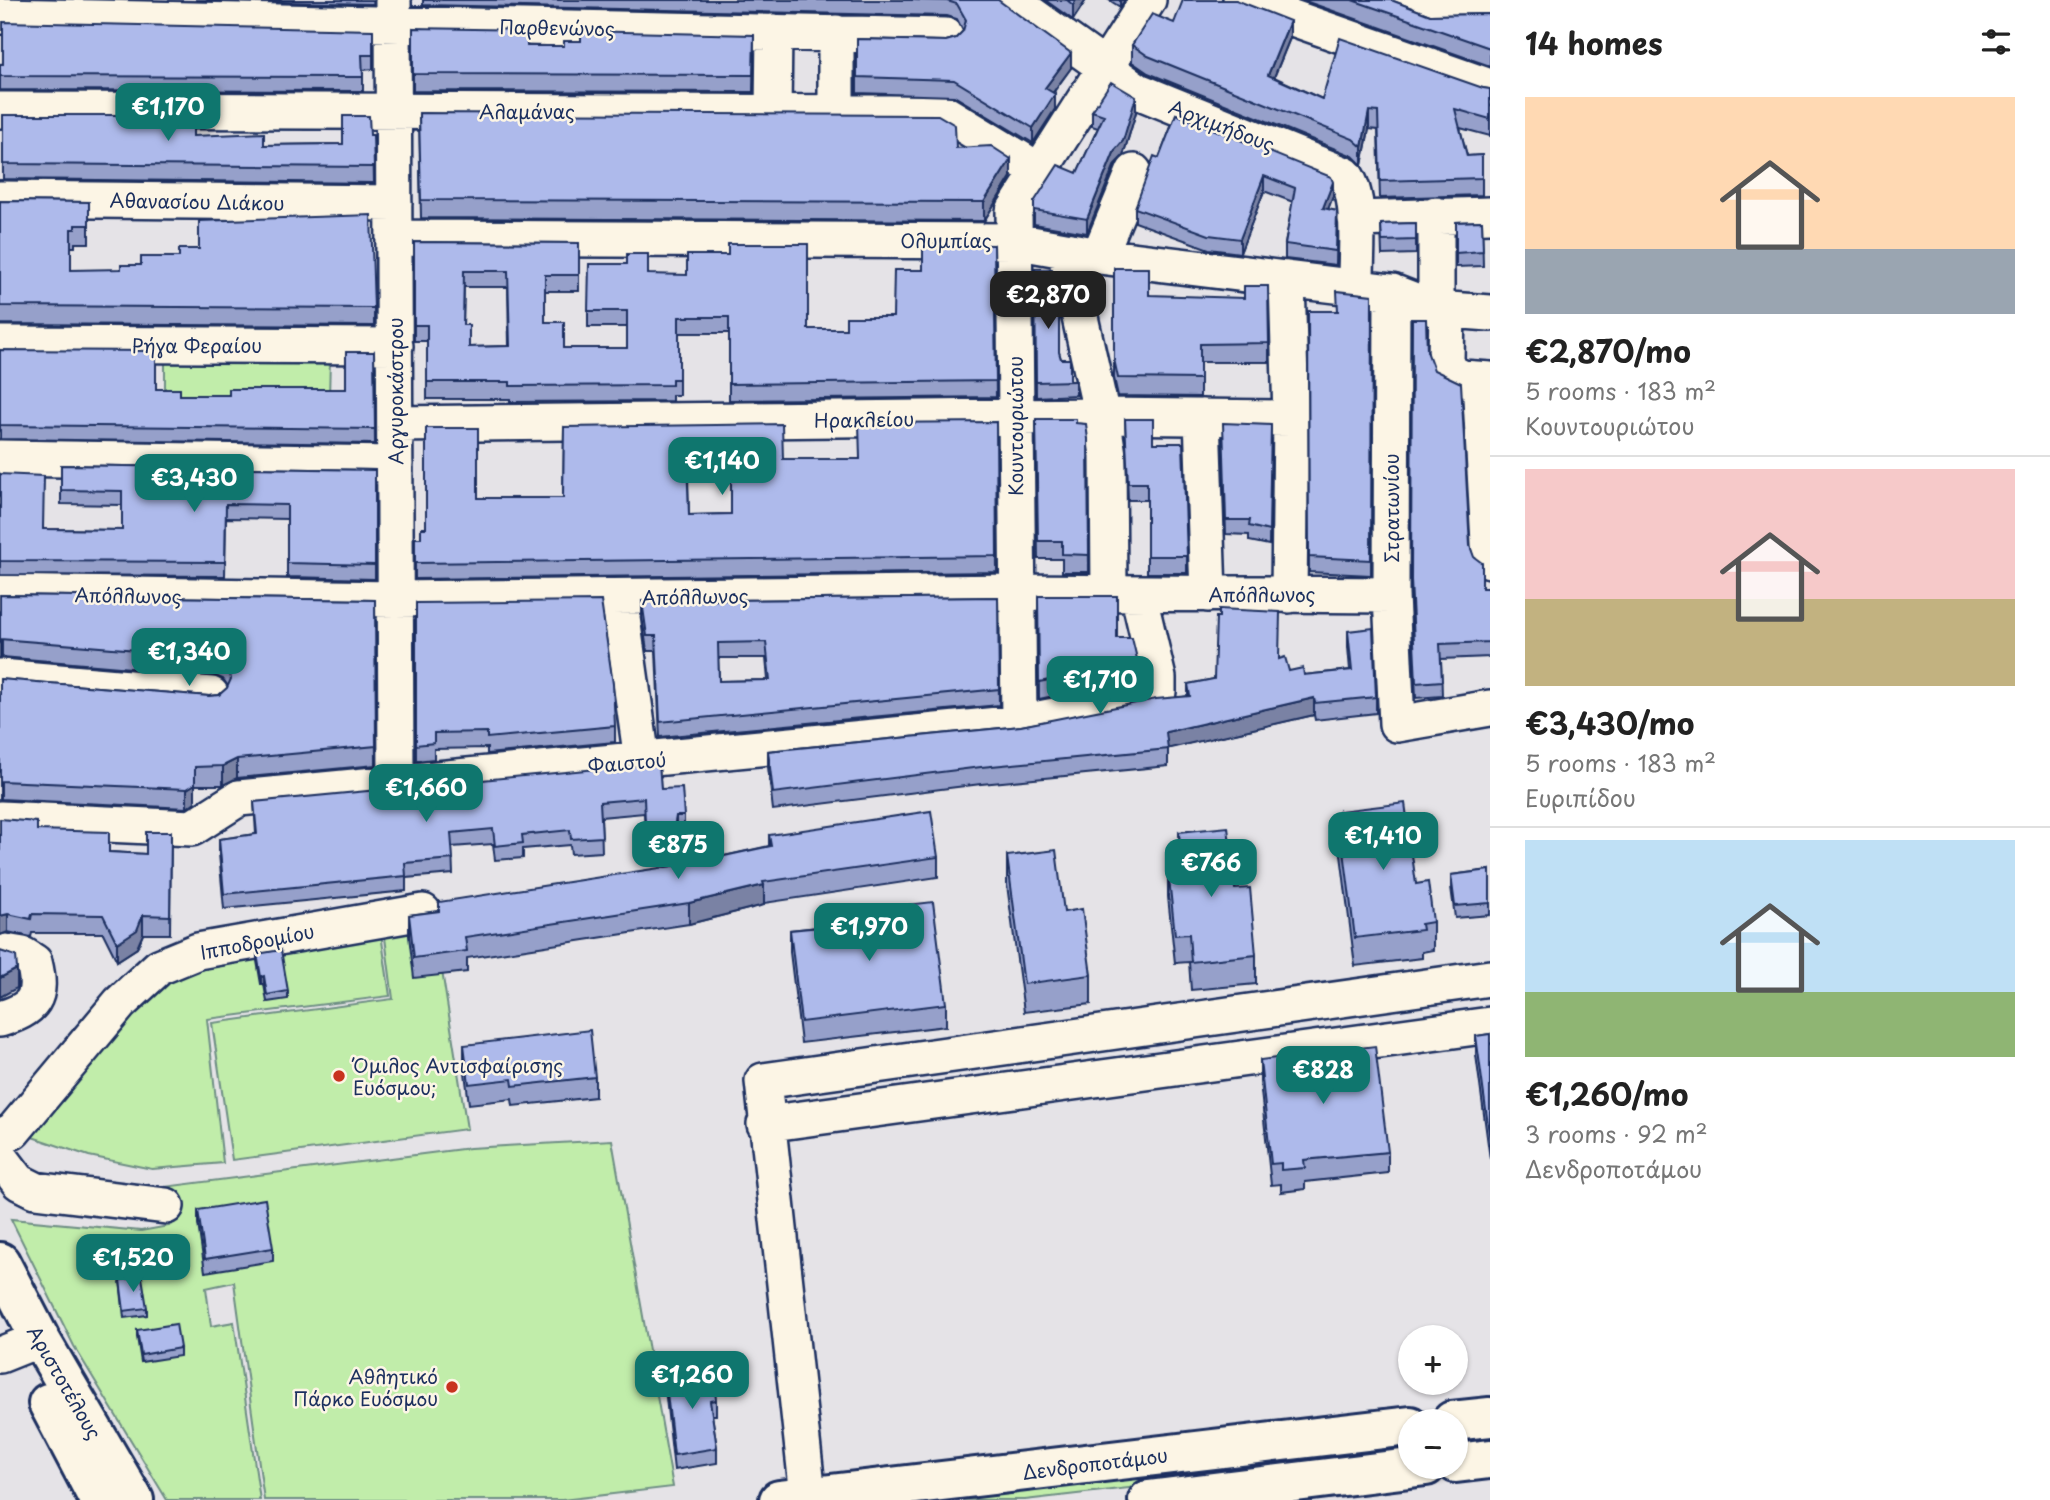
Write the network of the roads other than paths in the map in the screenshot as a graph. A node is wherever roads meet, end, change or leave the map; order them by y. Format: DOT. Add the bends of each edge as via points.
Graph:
graph roads {
  1 [pos="1011,0"];
  2 [pos="1148,0"];
  3 [pos="1241,0"];
  4 [pos="1400,0"];
  5 [pos="1490,11"];
  6 [pos="394,12"];
  7 [pos="0,16"];
  8 [pos="774,32"];
  9 [pos="836,33"];
  10 [pos="946,36"];
  11 [pos="1105,68"];
  12 [pos="1490,87"];
  13 [pos="0,110"];
  14 [pos="394,111"];
  15 [pos="774,111"];
  16 [pos="836,112"];
  17 [pos="1038,170"];
  18 [pos="1134,172"];
  19 [pos="0,199"];
  20 [pos="394,203"];
  21 [pos="1436,215"];
  22 [pos="1490,215"];
  23 [pos="1356,219"];
  24 [pos="394,238"];
  25 [pos="1014,241"];
  26 [pos="1065,250"];
  27 [pos="1099,256"];
  28 [pos="1287,279"];
  29 [pos="1356,288"];
  30 [pos="1392,292"];
  31 [pos="1441,310"];
  32 [pos="1490,313"];
  33 [pos="0,344"];
  34 [pos="395,346"];
  35 [pos="1485,380"];
  36 [pos="1102,416"];
  37 [pos="1016,417"];
  38 [pos="1202,418"];
  39 [pos="1291,418"];
  40 [pos="395,424"];
  41 [pos="0,458"];
  42 [pos="395,464"];
  43 [pos="1490,560"];
  44 [pos="1016,592"];
  45 [pos="0,593"];
  46 [pos="1124,593"];
  47 [pos="1208,594"];
  48 [pos="1289,595"];
  49 [pos="1391,595"];
  50 [pos="619,597"];
  51 [pos="395,598"];
  52 [pos="0,677"];
  53 [pos="211,695"];
  54 [pos="1490,708"];
  55 [pos="1019,723"];
  56 [pos="642,760"];
  57 [pos="396,782"];
  58 [pos="0,819"];
  59 [pos="423,912"];
  60 [pos="5,952"];
  61 [pos="1490,978"];
  62 [pos="0,1018"];
  63 [pos="1490,1025"];
  64 [pos="765,1124"];
  65 [pos="0,1137"];
  66 [pos="0,1157"];
  67 [pos="166,1206"];
  68 [pos="0,1262"];
  69 [pos="0,1311"];
  70 [pos="20,1348"];
  71 [pos="1490,1416"];
  72 [pos="1468,1419"];
  73 [pos="1398,1427"];
  74 [pos="1490,1459"];
  75 [pos="1468,1462"];
  76 [pos="1398,1469"];
  77 [pos="95,1495"];
  78 [pos="798,1499"];
  79 [pos="134,1500"];
  80 [pos="1148,1500"];
  1 -- 11 [label="street, Αρχιμήδους"];
  2 -- 11 [label="street, Κουντουριώτου"];
  3 -- 12 [label="street"];
  4 -- 5 [label="street" via="1430,12"];
  6 -- 7 [label="street, Παρθενώνος"];
  6 -- 8 [label="street, Παρθενώνος"];
  6 -- 14 [label="street, Αργυροκάστρου"];
  8 -- 9 [label="street, Παρθενώνος"];
  8 -- 15 [label="street"];
  9 -- 10 [label="street, Παρθενώνος"];
  9 -- 16 [label="street"];
  11 -- 17 [label="street, Κουντουριώτου"];
  11 -- 23 [label="street, Αρχιμήδους" via="1146,96 1341,172 1350,183"];
  13 -- 14 [label="street, Αλαμάνας"];
  14 -- 15 [label="street, Αλαμάνας"];
  14 -- 20 [label="street, Αργυροκάστρου"];
  15 -- 16 [label="street, Αλαμάνας"];
  16 -- 17 [label="street, Αλαμάνας" via="944,113"];
  17 -- 25 [label="street, Κουντουριώτου" via="1014,211"];
  18 -- 27 [label="street"];
  19 -- 20 [label="street, Αθανασίου Διάκου"];
  20 -- 24 [label="street, Αργυροκάστρου"];
  21 -- 22 [label="street"];
  21 -- 23 [label="street"];
  21 -- 31 [label="street"];
  23 -- 29 [label="street, Αρχιμήδους"];
  24 -- 25 [label="street, Ολυμπίας"];
  24 -- 34 [label="street, Αργυροκάστρου"];
  25 -- 26 [label="street, Ολυμπίας"];
  25 -- 37 [label="street, Κουντουριώτου"];
  26 -- 27 [label="street, Ολυμπίας"];
  26 -- 36 [label="street, Φαιστού"];
  27 -- 28 [label="street, Ολυμπίας"];
  28 -- 29 [label="street, Ολυμπίας"];
  28 -- 39 [label="street"];
  29 -- 30 [label="street, Ολυμπίας"];
  30 -- 31 [label="street, Ολυμπίας"];
  30 -- 49 [label="street, Στρατωνίου"];
  31 -- 32 [label="street, Ολυμπίας"];
  31 -- 35 [label="street" via="1450,372"];
  33 -- 34 [label="street, Ρήγα Φεραίου"];
  34 -- 40 [label="street, Αργυροκάστρου"];
  35 -- 43 [label="street"];
  36 -- 37 [label="street, Ηρακλείου"];
  36 -- 38 [label="street, Ηρακλείου"];
  36 -- 46 [label="street, Φαιστού"];
  37 -- 40 [label="street, Ηρακλείου"];
  37 -- 44 [label="street, Κουντουριώτου"];
  38 -- 39 [label="street, Ηρακλείου"];
  38 -- 47 [label="street"];
  39 -- 48 [label="street"];
  40 -- 42 [label="street, Αργυροκάστρου"];
  41 -- 42 [label="street"];
  42 -- 51 [label="street, Αργυροκάστρου"];
  44 -- 46 [label="street, Απόλλωνος"];
  44 -- 50 [label="street, Απόλλωνος"];
  44 -- 55 [label="street, Κουντουριώτου"];
  45 -- 51 [label="street, Απόλλωνος"];
  46 -- 47 [label="street, Απόλλωνος"];
  46 -- 55 [label="street, Φαιστού" via="1158,692"];
  47 -- 48 [label="street, Απόλλωνος"];
  48 -- 49 [label="street, Απόλλωνος"];
  49 -- 54 [label="street, Στρατωνίου" via="1397,724"];
  50 -- 51 [label="street, Απόλλωνος"];
  50 -- 56 [label="street"];
  51 -- 57 [label="street, Αργυροκάστρου"];
  52 -- 53 [label="street"];
  55 -- 56 [label="street, Φαιστού"];
  56 -- 57 [label="street, Φαιστού"];
  57 -- 58 [label="street, Φαιστού" via="239,798 192,828"];
  59 -- 65 [label="street, Ιπποδρομίου" via="198,951 159,967 120,1003 13,1131"];
  60 -- 62 [label="street" via="34,962 36,996 22,1012"];
  61 -- 64 [label="street" via="763,1081"];
  63 -- 64 [label="street"];
  64 -- 78 [label="street"];
  66 -- 67 [label="street" via="19,1182 35,1190"];
  68 -- 70 [label="main road, Αριστοτέλους"];
  69 -- 70 [label="main road, Αριστοτέλους"];
  70 -- 77 [label="main road, Αριστοτέλους"];
  70 -- 79 [label="main road, Αριστοτέλους"];
  71 -- 72 [label="main road"];
  73 -- 78 [label="main road, Δενδροποτάμου"];
  74 -- 75 [label="main road"];
  76 -- 80 [label="main road"];
}
